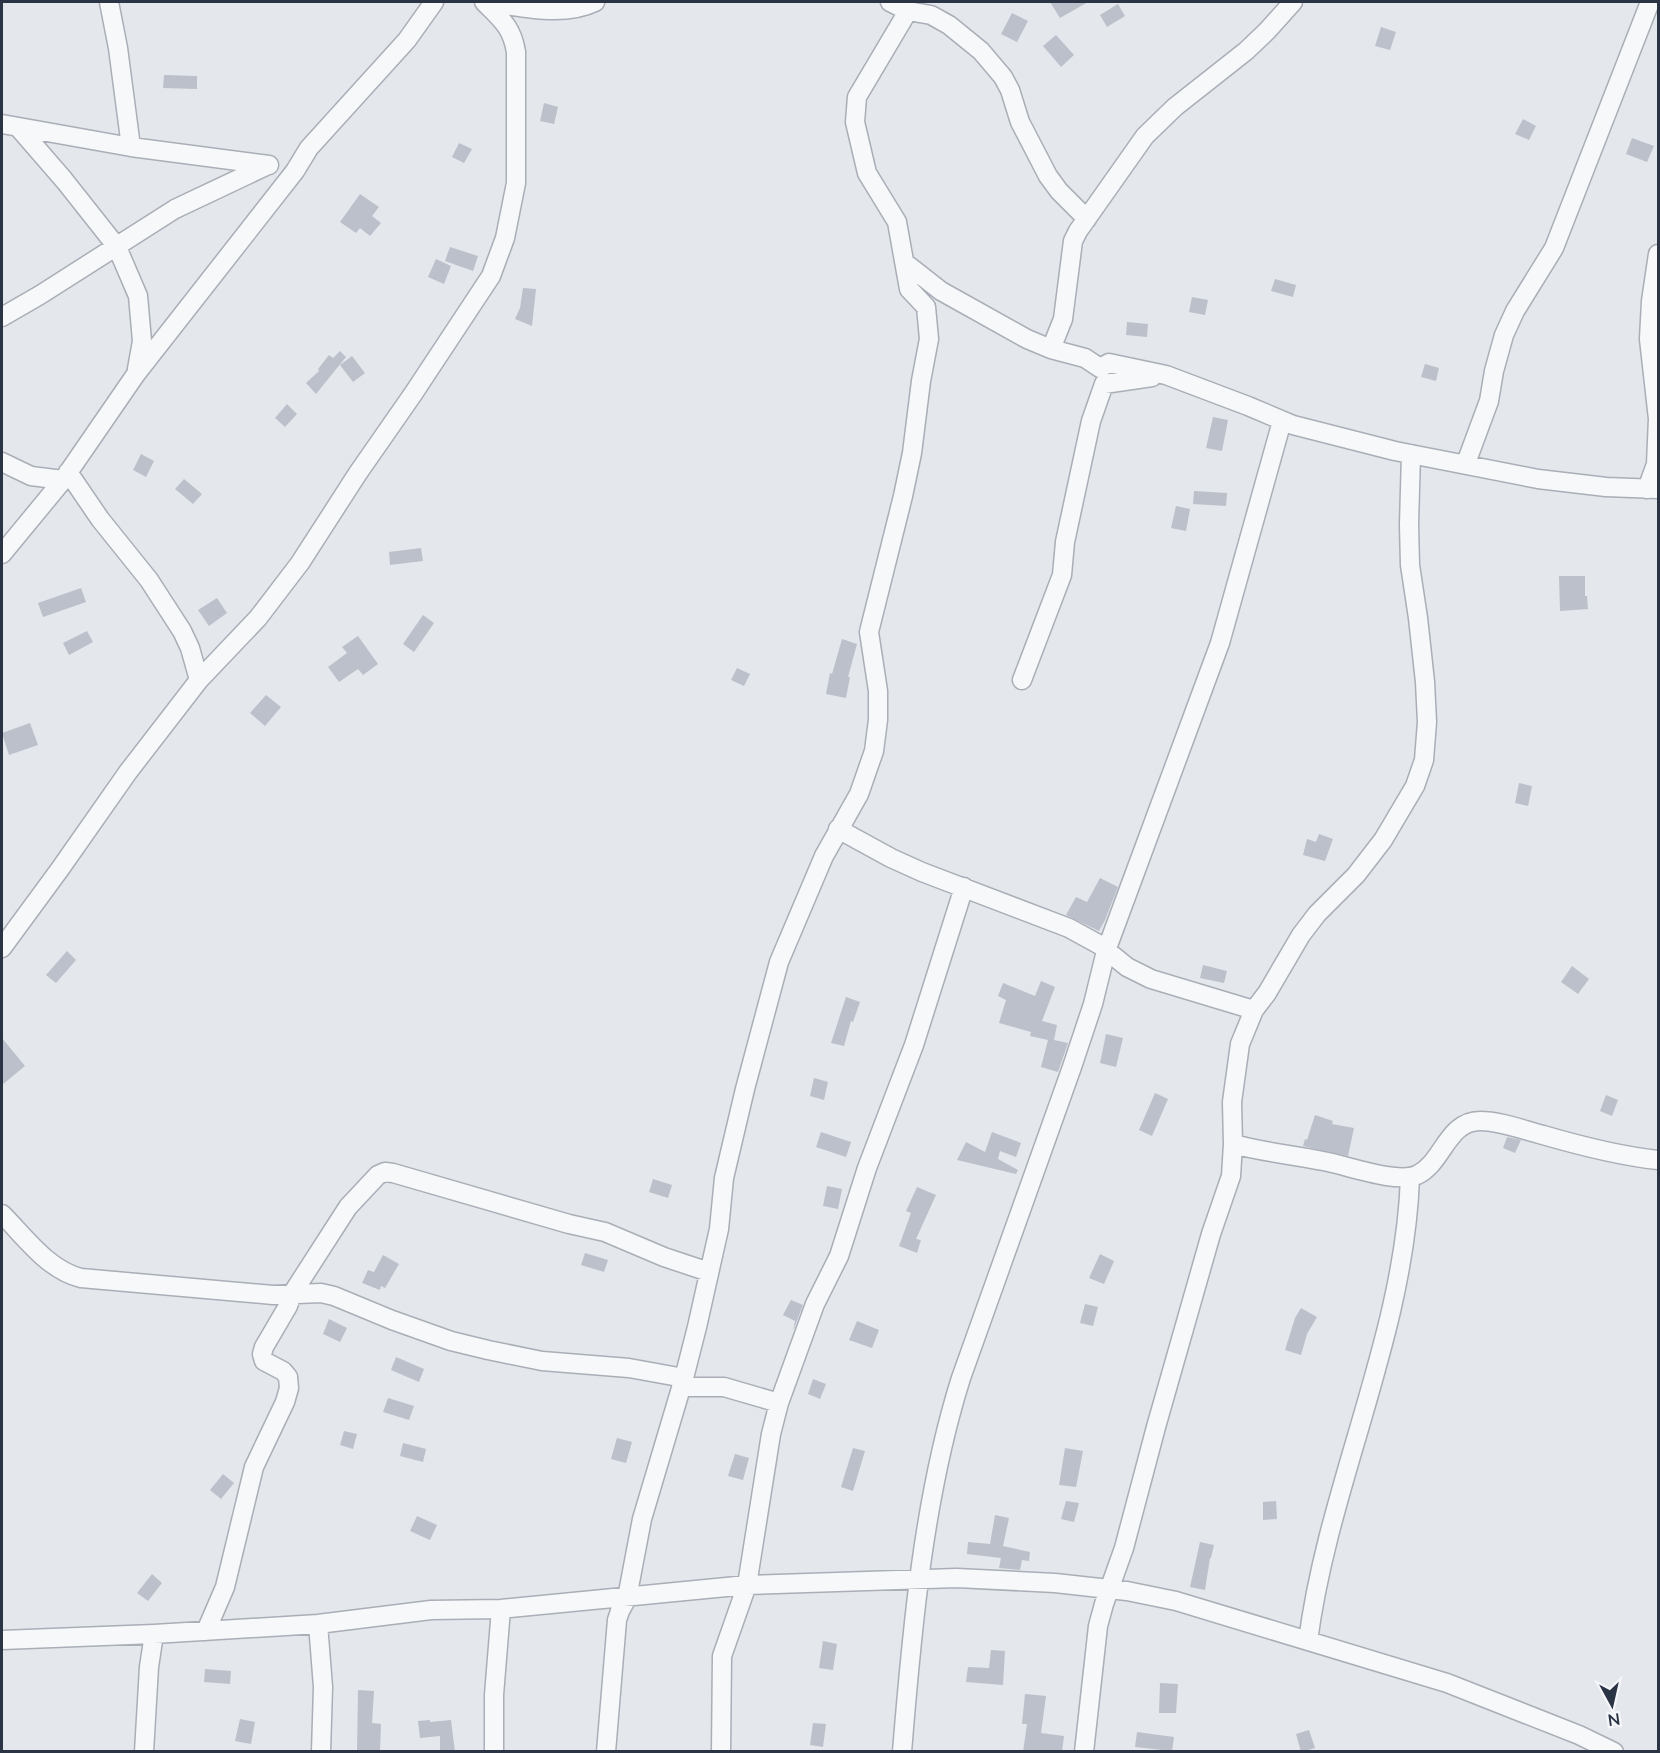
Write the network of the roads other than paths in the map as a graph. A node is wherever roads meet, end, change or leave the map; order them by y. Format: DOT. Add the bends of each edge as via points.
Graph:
graph roads {
  1 [pos="109,2"];
  2 [pos="434,2"];
  3 [pos="484,2"];
  4 [pos="595,2"];
  5 [pos="890,2"];
  6 [pos="1293,2"];
  7 [pos="1652,2"];
  8 [pos="1659,4"];
  9 [pos="908,11"];
  10 [pos="10,126"];
  11 [pos="131,147"];
  12 [pos="268,165"];
  13 [pos="295,171"];
  14 [pos="1087,219"];
  15 [pos="117,247"];
  16 [pos="1659,254"];
  17 [pos="904,262"];
  18 [pos="2,317"];
  19 [pos="1051,349"];
  20 [pos="136,374"];
  21 [pos="1166,375"];
  22 [pos="1282,420"];
  23 [pos="1411,454"];
  24 [pos="2,462"];
  25 [pos="1466,463"];
  26 [pos="66,476"];
  27 [pos="1653,489"];
  28 [pos="2,554"];
  29 [pos="199,680"];
  30 [pos="1022,680"];
  31 [pos="838,829"];
  32 [pos="964,887"];
  33 [pos="2,948"];
  34 [pos="1106,951"];
  35 [pos="1254,1010"];
  36 [pos="1233,1144"];
  37 [pos="1659,1160"];
  38 [pos="1410,1177"];
  39 [pos="2,1214"];
  40 [pos="709,1272"];
  41 [pos="292,1294"];
  42 [pos="683,1382"];
  43 [pos="779,1402"];
  44 [pos="920,1578"];
  45 [pos="747,1585"];
  46 [pos="1109,1590"];
  47 [pos="627,1598"];
  48 [pos="501,1609"];
  49 [pos="318,1624"];
  50 [pos="206,1631"];
  51 [pos="154,1634"];
  52 [pos="2,1640"];
  53 [pos="1308,1641"];
  54 [pos="1576,1743"];
  55 [pos="144,1752"];
  56 [pos="321,1752"];
  57 [pos="494,1752"];
  58 [pos="606,1752"];
  59 [pos="721,1752"];
  60 [pos="902,1752"];
  61 [pos="1084,1752"];
  62 [pos="1614,1752"];
  1 -- 11 [label="street"];
  2 -- 13 [label="street" via="407,40 309,148"];
  3 -- 4 [label="street" via="536,9 585,7"];
  3 -- 29 [label="street" via="510,30 516,52 516,183 505,237 491,276 300,563 258,618"];
  5 -- 9 [label="street"];
  6 -- 14 [label="street" via="1246,51 1145,136"];
  7 -- 8 [label="street"];
  7 -- 25 [label="street" via="1554,248 1504,335 1489,401"];
  9 -- 14 [label="street" via="931,15 981,51 1010,90 1020,122 1048,176"];
  9 -- 17 [label="street" via="857,97 855,107 858,141 867,173 897,222"];
  10 -- 11 [label="street"];
  10 -- 15 [label="street" via="71,188"];
  11 -- 12 [label="street"];
  12 -- 13 [label="street"];
  12 -- 15 [label="street" via="175,209"];
  13 -- 20 [label="street"];
  14 -- 19 [label="street" via="1073,241 1063,319"];
  15 -- 18 [label="street"];
  15 -- 20 [label="street" via="138,296 142,341"];
  16 -- 27 [label="street" via="1649,339 1658,419"];
  17 -- 19 [label="street" via="941,291"];
  17 -- 31 [label="street" via="909,289 926,307 930,339 912,453 869,632 878,691 874,751 859,794"];
  19 -- 21 [label="street" via="1074,354 1100,368 1109,363"];
  20 -- 26 [label="street"];
  21 -- 22 [label="street"];
  21 -- 30 [label="street" via="1104,384 1100,392 1065,542 1062,575"];
  22 -- 23 [label="street"];
  22 -- 34 [label="street" via="1220,643"];
  23 -- 25 [label="street"];
  23 -- 35 [label="street" via="1410,565 1425,682 1425,760 1415,786 1383,840 1309,924"];
  24 -- 26 [label="street" via="31,476"];
  25 -- 27 [label="street" via="1538,479"];
  26 -- 28 [label="street"];
  26 -- 29 [label="street" via="149,580 182,631"];
  29 -- 33 [label="street"];
  31 -- 32 [label="street" via="891,858"];
  31 -- 40 [label="street" via="779,962 724,1178 719,1229"];
  32 -- 34 [label="street" via="1069,928"];
  32 -- 43 [label="street" via="914,1045 867,1168 839,1256 815,1304"];
  34 -- 35 [label="street" via="1151,980"];
  34 -- 44 [label="street" via="1079,1046 946,1424"];
  35 -- 36 [label="street" via="1240,1044 1235,1071"];
  36 -- 38 [label="street"];
  36 -- 46 [label="street" via="1231,1176"];
  37 -- 38 [label="street" via="1607,1152 1480,1121 1456,1130 1432,1163"];
  38 -- 53 [label="street" via="1393,1298 1318,1574"];
  39 -- 41 [label="street" via="51,1263 72,1276"];
  40 -- 41 [label="street" via="605,1232 385,1172 348,1207"];
  40 -- 42 [label="street"];
  41 -- 42 [label="street" via="334,1296 452,1341 526,1358 629,1368"];
  41 -- 50 [label="street" via="262,1354 265,1364 288,1377 289,1388 254,1467 225,1587"];
  42 -- 43 [label="street" via="724,1387"];
  42 -- 47 [label="street" via="642,1519"];
  43 -- 45 [label="street"];
  44 -- 45 [label="street"];
  44 -- 46 [label="street" via="1055,1583"];
  44 -- 60 [label="street"];
  45 -- 47 [label="street"];
  45 -- 59 [label="street" via="722,1656"];
  46 -- 53 [label="street" via="1176,1601"];
  46 -- 61 [label="street" via="1098,1626"];
  47 -- 48 [label="street"];
  47 -- 58 [label="street" via="615,1632"];
  48 -- 49 [label="street" via="431,1610"];
  48 -- 57 [label="street"];
  49 -- 50 [label="street"];
  49 -- 56 [label="street" via="323,1687"];
  50 -- 51 [label="street"];
  51 -- 52 [label="street"];
  51 -- 55 [label="street" via="148,1667"];
  53 -- 54 [label="street" via="1447,1683"];
  54 -- 62 [label="street"];
}
